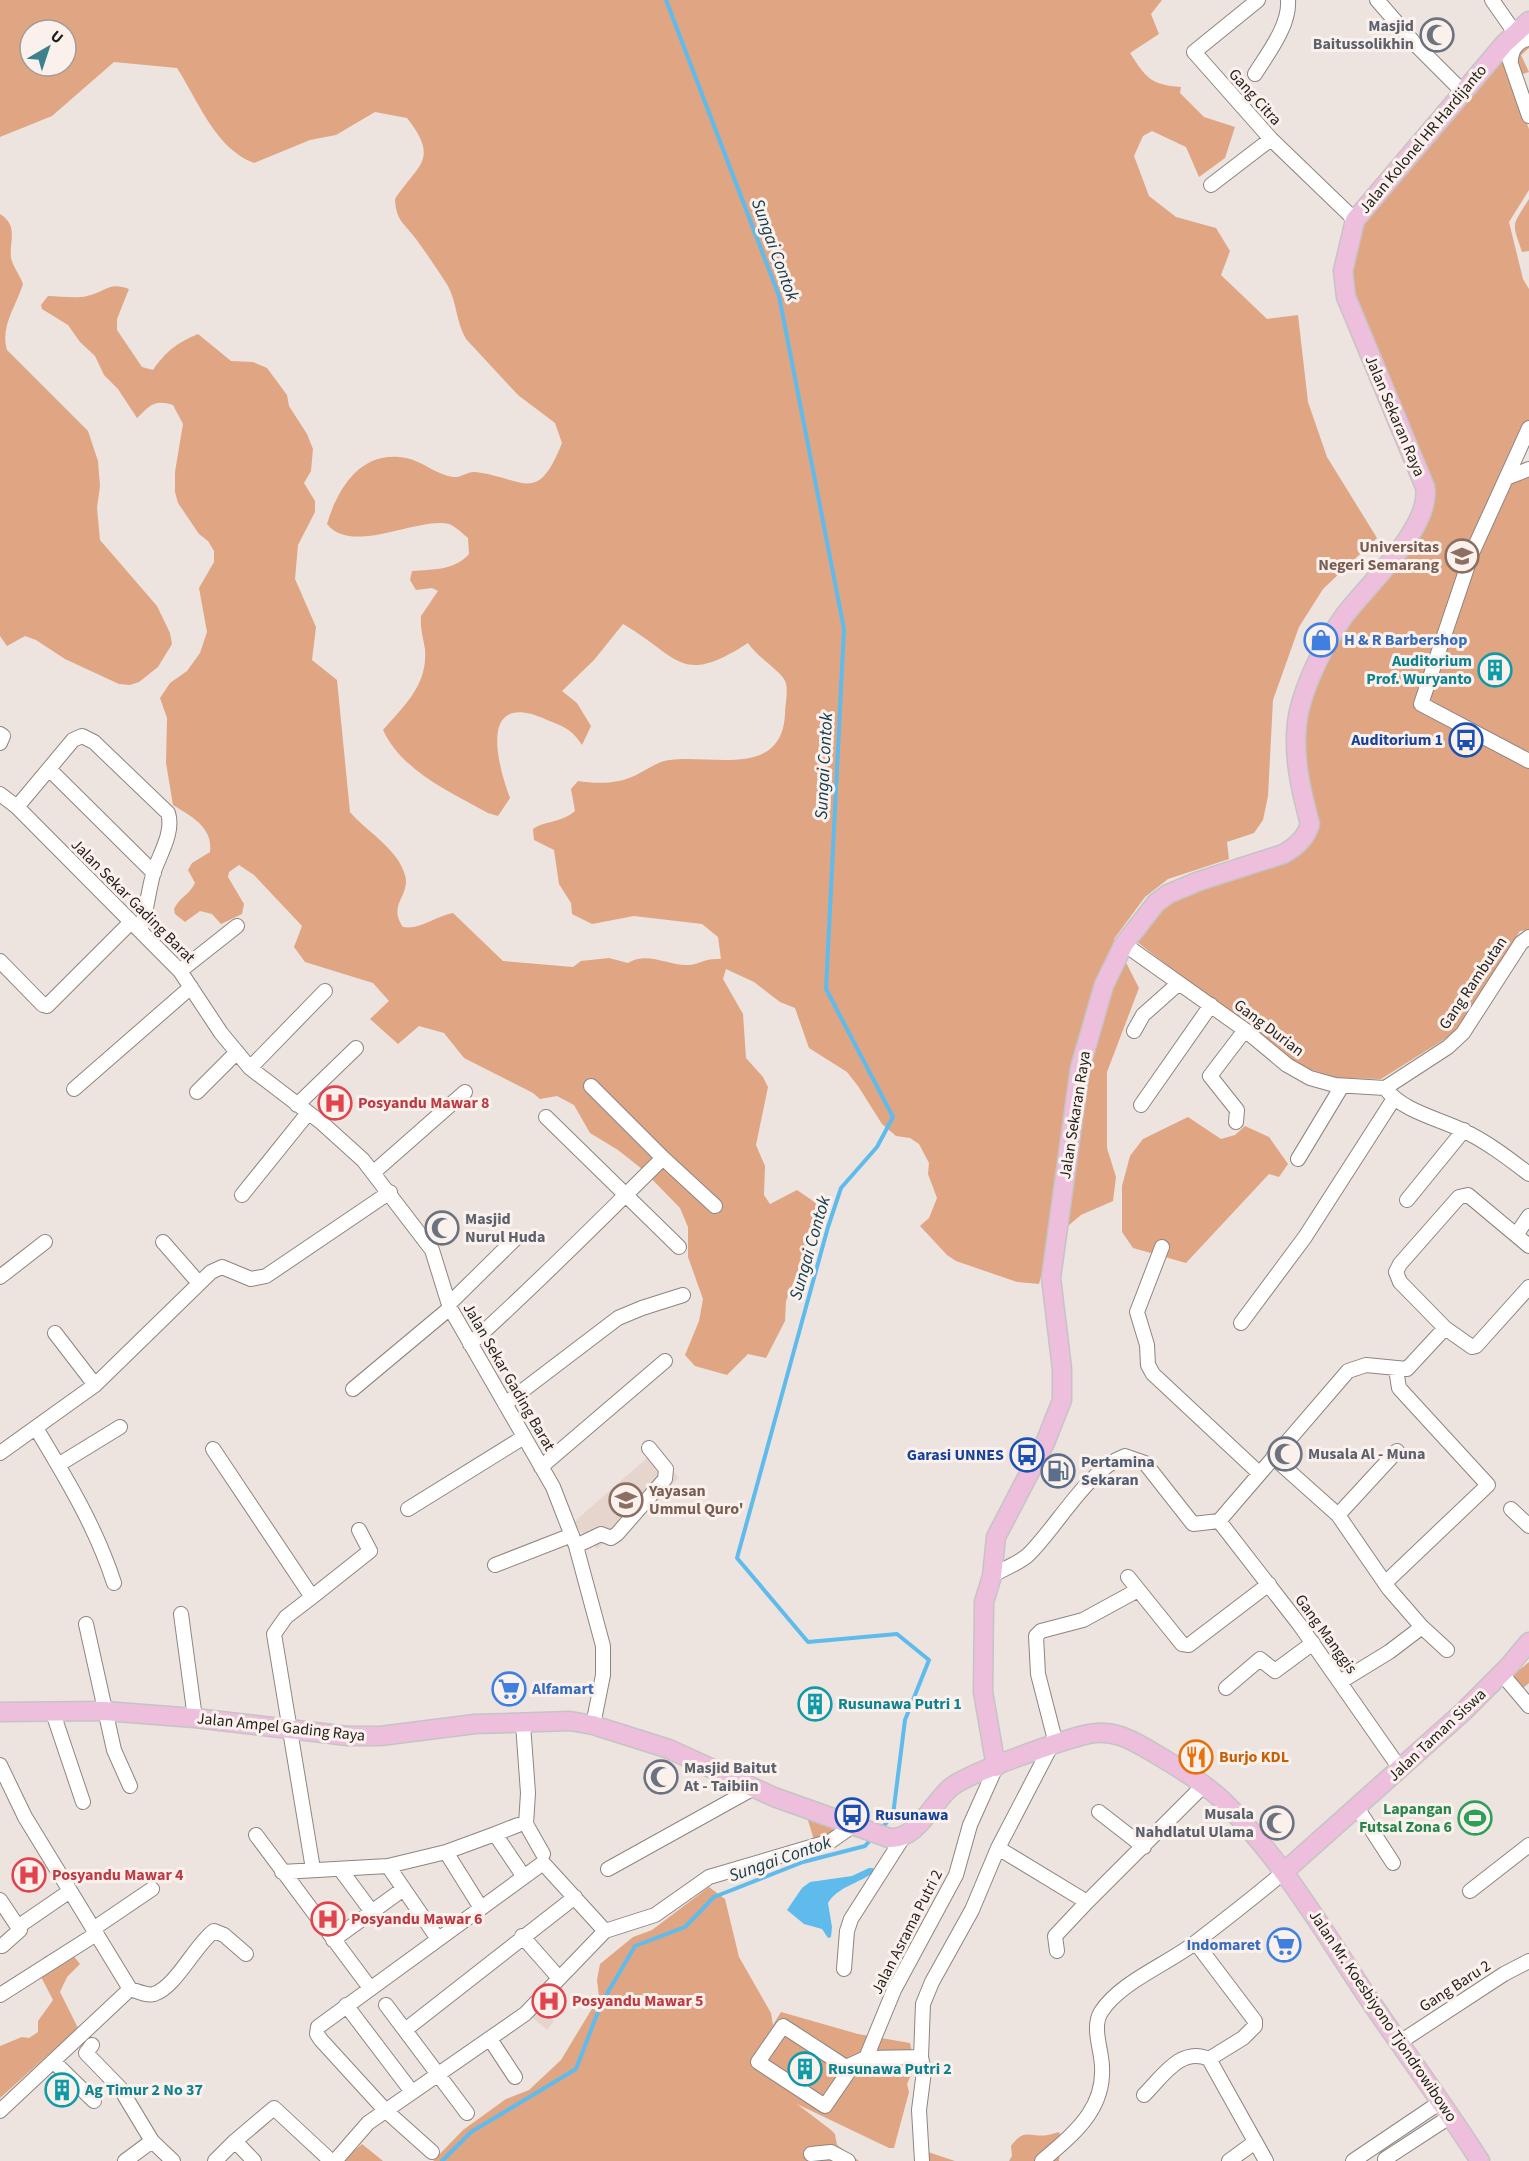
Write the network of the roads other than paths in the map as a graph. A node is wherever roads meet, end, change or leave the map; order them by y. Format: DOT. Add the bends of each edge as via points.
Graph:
graph roads {
  1 [pos="1258,0"];
  2 [pos="1288,0"];
  3 [pos="1377,0"];
  4 [pos="1491,0"];
  5 [pos="1529,21"];
  6 [pos="1515,44"];
  7 [pos="1255,74"];
  8 [pos="1463,92"];
  9 [pos="1529,116"];
  10 [pos="1271,140"];
  11 [pos="1211,186"];
  12 [pos="1355,220"];
  13 [pos="1344,271"];
  14 [pos="1527,439"];
  15 [pos="1529,469"];
  16 [pos="1506,478"];
  17 [pos="0,734"];
  18 [pos="0,743"];
  19 [pos="1529,761"];
  20 [pos="49,769"];
  21 [pos="0,794"];
  22 [pos="17,807"];
  23 [pos="154,873"];
  24 [pos="135,926"];
  25 [pos="237,926"];
  26 [pos="1529,937"];
  27 [pos="1125,944"];
  28 [pos="0,961"];
  29 [pos="180,970"];
  30 [pos="1179,983"];
  31 [pos="191,987"];
  32 [pos="325,992"];
  33 [pos="1210,1005"];
  34 [pos="1245,1030"];
  35 [pos="1134,1031"];
  36 [pos="356,1048"];
  37 [pos="237,1052"];
  38 [pos="250,1068"];
  39 [pos="591,1086"];
  40 [pos="1342,1086"];
  41 [pos="1385,1088"];
  42 [pos="74,1089"];
  43 [pos="196,1092"];
  44 [pos="465,1092"];
  45 [pos="1394,1100"];
  46 [pos="1141,1105"];
  47 [pos="302,1109"];
  48 [pos="546,1118"];
  49 [pos="1236,1122"];
  50 [pos="1464,1130"];
  51 [pos="663,1158"];
  52 [pos="1298,1158"];
  53 [pos="374,1172"];
  54 [pos="1529,1174"];
  55 [pos="390,1192"];
  56 [pos="242,1195"];
  57 [pos="626,1195"];
  58 [pos="1407,1200"];
  59 [pos="715,1206"];
  60 [pos="1529,1216"];
  61 [pos="1516,1235"];
  62 [pos="516,1238"];
  63 [pos="45,1242"];
  64 [pos="163,1242"];
  65 [pos="1529,1246"];
  66 [pos="679,1247"];
  67 [pos="1162,1247"];
  68 [pos="0,1277"];
  69 [pos="198,1282"];
  70 [pos="1529,1287"];
  71 [pos="683,1295"];
  72 [pos="449,1306"];
  73 [pos="1241,1323"];
  74 [pos="1445,1328"];
  75 [pos="56,1333"];
  76 [pos="470,1344"];
  77 [pos="665,1361"];
  78 [pos="1396,1369"];
  79 [pos="94,1385"];
  80 [pos="353,1389"];
  81 [pos="505,1404"];
  82 [pos="120,1427"];
  83 [pos="36,1428"];
  84 [pos="524,1437"];
  85 [pos="649,1448"];
  86 [pos="213,1449"];
  87 [pos="1398,1450"];
  88 [pos="0,1453"];
  89 [pos="1273,1457"];
  90 [pos="58,1465"];
  91 [pos="541,1467"];
  92 [pos="1259,1473"];
  93 [pos="408,1509"];
  94 [pos="1511,1509"];
  95 [pos="1338,1515"];
  96 [pos="1219,1521"];
  97 [pos="1529,1526"];
  98 [pos="359,1530"];
  99 [pos="574,1541"];
  100 [pos="495,1565"];
  101 [pos="992,1576"];
  102 [pos="1128,1577"];
  103 [pos="114,1583"];
  104 [pos="1385,1583"];
  105 [pos="1269,1584"];
  106 [pos="1138,1590"];
  107 [pos="312,1597"];
  108 [pos="181,1614"];
  109 [pos="86,1624"];
  110 [pos="1422,1627"];
  111 [pos="1529,1642"];
  112 [pos="1313,1643"];
  113 [pos="1447,1650"];
  114 [pos="1502,1674"];
  115 [pos="1340,1682"];
  116 [pos="1226,1688"];
  117 [pos="1529,1706"];
  118 [pos="52,1710"];
  119 [pos="104,1711"];
  120 [pos="0,1712"];
  121 [pos="195,1718"];
  122 [pos="522,1724"];
  123 [pos="593,1725"];
  124 [pos="288,1730"];
  125 [pos="1053,1745"];
  126 [pos="0,1765"];
  127 [pos="996,1767"];
  128 [pos="1401,1770"];
  129 [pos="1203,1785"];
  130 [pos="130,1786"];
  131 [pos="754,1788"];
  132 [pos="83,1802"];
  133 [pos="1358,1809"];
  134 [pos="1099,1812"];
  135 [pos="518,1825"];
  136 [pos="860,1827"];
  137 [pos="495,1834"];
  138 [pos="256,1835"];
  139 [pos="896,1837"];
  140 [pos="1529,1845"];
  141 [pos="1144,1847"];
  142 [pos="998,1848"];
  143 [pos="446,1852"];
  144 [pos="543,1854"];
  145 [pos="1393,1863"];
  146 [pos="388,1866"];
  147 [pos="313,1869"];
  148 [pos="340,1869"];
  149 [pos="608,1869"];
  150 [pos="1285,1871"];
  151 [pos="282,1872"];
  152 [pos="524,1877"];
  153 [pos="152,1889"];
  154 [pos="402,1890"];
  155 [pos="70,1891"];
  156 [pos="1470,1891"];
  157 [pos="575,1897"];
  158 [pos="0,1900"];
  159 [pos="1087,1902"];
  160 [pos="480,1908"];
  161 [pos="372,1912"];
  162 [pos="19,1926"];
  163 [pos="94,1931"];
  164 [pos="605,1931"];
  165 [pos="522,1936"];
  166 [pos="438,1939"];
  167 [pos="333,1940"];
  168 [pos="1196,1943"];
  169 [pos="2,1946"];
  170 [pos="1057,1951"];
  171 [pos="246,1954"];
  172 [pos="1529,1961"];
  173 [pos="844,1969"];
  174 [pos="559,1978"];
  175 [pos="370,1988"];
  176 [pos="130,1989"];
  177 [pos="0,1995"];
  178 [pos="346,2005"];
  179 [pos="386,2005"];
  180 [pos="405,2030"];
  181 [pos="490,2039"];
  182 [pos="1400,2042"];
  183 [pos="92,2045"];
  184 [pos="921,2057"];
  185 [pos="866,2058"];
  186 [pos="1209,2059"];
  187 [pos="53,2061"];
  188 [pos="846,2067"];
  189 [pos="437,2076"];
  190 [pos="515,2077"];
  191 [pos="412,2092"];
  192 [pos="1144,2094"];
  193 [pos="94,2101"];
  194 [pos="1447,2109"];
  195 [pos="385,2110"];
  196 [pos="0,2111"];
  197 [pos="467,2113"];
  198 [pos="152,2141"];
  199 [pos="235,2141"];
  200 [pos="1255,2142"];
  201 [pos="432,2152"];
  202 [pos="811,2154"];
  203 [pos="1385,2159"];
  204 [pos="126,2161"];
  205 [pos="173,2161"];
  206 [pos="215,2161"];
  207 [pos="254,2161"];
  208 [pos="333,2161"];
  209 [pos="848,2161"];
  210 [pos="922,2161"];
  211 [pos="1042,2161"];
  212 [pos="1229,2161"];
  213 [pos="1266,2161"];
  214 [pos="1353,2161"];
  215 [pos="1480,2161"];
  1 -- 10 [label="street, Gang Citra" via="1194,52"];
  2 -- 7 [label="street" via="1275,41"];
  3 -- 8 [label="street"];
  4 -- 6 [label="street"];
  5 -- 6 [label="main road, Jalan Kolonel HR Hardijanto"];
  6 -- 8 [label="main road, Jalan Kolonel HR Hardijanto"];
  6 -- 9 [label="street"];
  8 -- 12 [label="main road, Jalan Kolonel HR Hardijanto"];
  10 -- 11 [label="street"];
  10 -- 12 [label="street, Gang Citra"];
  12 -- 13 [label="main road, Jalan Kolonel HR Hardijanto"];
  13 -- 27 [label="main road, Jalan Sekaran Raya" via="1346,297 1425,487 1425,508 1405,541 1344,616 1311,676 1296,731 1296,763 1310,824 1303,839 1283,854 1168,894 1156,903"];
  14 -- 16 [label="street"];
  15 -- 16 [label="street"];
  16 -- 19 [label="street" via="1472,554 1421,704"];
  17 -- 18 [label="street"];
  20 -- 22 [label="street"];
  20 -- 23 [label="street"];
  20 -- 23 [label="street" via="73,740 82,736 94,742 168,813 166,839"];
  21 -- 22 [label="street, Jalan Sekar Gading Barat"];
  22 -- 24 [label="street, Jalan Sekar Gading Barat"];
  23 -- 24 [label="street" via="149,905"];
  24 -- 28 [label="street" via="47,1006"];
  24 -- 29 [label="street, Jalan Sekar Gading Barat"];
  25 -- 29 [label="street"];
  26 -- 41 [label="street, Gang Rambutan" via="1521,943 1459,1037"];
  27 -- 30 [label="street, Gang Durian"];
  27 -- 101 [label="main road, Jalan Sekaran Raya" via="1104,986 1080,1068 1054,1255 1051,1288 1062,1369 1062,1400 1045,1443 996,1537"];
  29 -- 31 [label="street, Jalan Sekar Gading Barat"];
  30 -- 33 [label="street, Gang Durian"];
  30 -- 35 [label="street" via="1143,1015"];
  31 -- 37 [label="street, Jalan Sekar Gading Barat"];
  31 -- 42 [label="street"];
  32 -- 38 [label="street"];
  33 -- 34 [label="street, Gang Durian"];
  33 -- 46 [label="street"];
  34 -- 40 [label="street, Gang Durian" via="1302,1074 1321,1083"];
  34 -- 49 [label="street" via="1210,1076 1237,1110"];
  36 -- 47 [label="street"];
  37 -- 38 [label="street, Jalan Sekar Gading Barat"];
  37 -- 43 [label="street"];
  38 -- 47 [label="street, Jalan Sekar Gading Barat"];
  39 -- 51 [label="street"];
  40 -- 41 [label="street, Gang Durian"];
  40 -- 52 [label="street"];
  41 -- 45 [label="street"];
  44 -- 53 [label="street"];
  45 -- 50 [label="street"];
  45 -- 73 [label="street" via="1305,1237"];
  47 -- 53 [label="street, Jalan Sekar Gading Barat"];
  47 -- 56 [label="street"];
  48 -- 57 [label="street"];
  50 -- 54 [label="street"];
  50 -- 58 [label="street"];
  51 -- 57 [label="street"];
  51 -- 59 [label="street"];
  53 -- 55 [label="street, Jalan Sekar Gading Barat"];
  55 -- 69 [label="street" via="266,1275 251,1279 222,1267"];
  55 -- 72 [label="street, Jalan Sekar Gading Barat" via="432,1250"];
  57 -- 66 [label="street"];
  57 -- 76 [label="street"];
  60 -- 61 [label="street"];
  61 -- 65 [label="street"];
  61 -- 74 [label="street" via="1465,1194 1398,1267 1400,1282"];
  62 -- 72 [label="street"];
  63 -- 68 [label="street"];
  64 -- 69 [label="street"];
  67 -- 92 [label="street" via="1138,1305 1148,1365"];
  69 -- 79 [label="street"];
  70 -- 74 [label="street" via="1476,1347"];
  71 -- 81 [label="street" via="618,1318"];
  72 -- 76 [label="street, Jalan Sekar Gading Barat"];
  72 -- 80 [label="street"];
  74 -- 78 [label="street" via="1412,1366"];
  75 -- 79 [label="street"];
  76 -- 81 [label="street, Jalan Sekar Gading Barat"];
  77 -- 91 [label="street"];
  78 -- 89 [label="street" via="1366,1365 1348,1371"];
  78 -- 104 [label="street" via="1399,1388 1488,1485"];
  79 -- 83 [label="street"];
  81 -- 84 [label="street, Jalan Sekar Gading Barat"];
  82 -- 90 [label="street"];
  83 -- 88 [label="street"];
  83 -- 90 [label="street"];
  84 -- 91 [label="street, Jalan Sekar Gading Barat"];
  84 -- 93 [label="street"];
  85 -- 99 [label="street" via="666,1469 664,1479 617,1534"];
  86 -- 107 [label="street"];
  87 -- 95 [label="street"];
  89 -- 92 [label="street"];
  89 -- 95 [label="street"];
  90 -- 103 [label="street" via="104,1554"];
  91 -- 99 [label="street, Jalan Sekar Gading Barat"];
  92 -- 96 [label="street"];
  94 -- 97 [label="street"];
  95 -- 104 [label="street"];
  96 -- 101 [label="street" via="1193,1524 1145,1463 1125,1456 1115,1460 1079,1494 1027,1556"];
  96 -- 105 [label="street, Gang Manggis"];
  98 -- 107 [label="street" via="370,1551"];
  99 -- 100 [label="street"];
  99 -- 123 [label="street, Jalan Sekar Gading Barat" via="603,1646 603,1675"];
  101 -- 127 [label="main road, Jalan Sekaran Raya" via="984,1602 983,1692"];
  102 -- 106 [label="street"];
  104 -- 110 [label="street"];
  105 -- 106 [label="street" via="1189,1645 1182,1644"];
  105 -- 112 [label="street, Gang Manggis"];
  106 -- 125 [label="street" via="1083,1620 1041,1631 1036,1636 1038,1674"];
  107 -- 124 [label="street" via="286,1617 273,1634"];
  108 -- 121 [label="street"];
  109 -- 119 [label="street"];
  110 -- 113 [label="street"];
  110 -- 115 [label="street"];
  111 -- 114 [label="main road, Jalan Taman Siswa"];
  112 -- 115 [label="street, Gang Manggis"];
  112 -- 116 [label="street" via="1275,1671 1260,1659"];
  114 -- 117 [label="street"];
  114 -- 128 [label="main road, Jalan Taman Siswa"];
  115 -- 128 [label="street, Gang Manggis"];
  118 -- 119 [label="main road, Jalan Ampel Gading Raya"];
  118 -- 120 [label="main road, Jalan Ampel Gading Raya"];
  118 -- 132 [label="street"];
  119 -- 121 [label="main road, Jalan Ampel Gading Raya"];
  119 -- 130 [label="street" via="114,1750"];
  121 -- 124 [label="main road, Jalan Ampel Gading Raya"];
  122 -- 123 [label="main road, Jalan Ampel Gading Raya" via="570,1721"];
  122 -- 124 [label="main road, Jalan Ampel Gading Raya" via="475,1724 380,1736"];
  122 -- 144 [label="street" via="528,1793 526,1824"];
  123 -- 131 [label="main road, Jalan Ampel Gading Raya" via="669,1749"];
  124 -- 147 [label="street"];
  125 -- 127 [label="main road"];
  125 -- 129 [label="main road" via="1090,1733 1118,1734"];
  125 -- 142 [label="street"];
  126 -- 155 [label="street" via="25,1817"];
  127 -- 139 [label="main road" via="959,1781"];
  127 -- 185 [label="street, Jalan Asrama Putri 2" via="970,1825 956,1875 894,1990"];
  128 -- 133 [label="main road, Jalan Taman Siswa"];
  129 -- 141 [label="street"];
  129 -- 150 [label="main road"];
  131 -- 136 [label="main road, Jalan Ampel Gading Raya"];
  131 -- 149 [label="street"];
  133 -- 145 [label="street"];
  133 -- 150 [label="main road, Jalan Taman Siswa"];
  134 -- 141 [label="street"];
  135 -- 137 [label="street"];
  136 -- 139 [label="main road, Jalan Ampel Gading Raya"];
  136 -- 164 [label="street" via="831,1842 709,1877 655,1915"];
  137 -- 143 [label="street"];
  137 -- 152 [label="street"];
  138 -- 151 [label="street"];
  139 -- 173 [label="street" via="851,1919"];
  140 -- 156 [label="street"];
  141 -- 159 [label="street"];
  142 -- 159 [label="street"];
  142 -- 184 [label="street" via="972,1910 923,2004"];
  143 -- 146 [label="street"];
  143 -- 160 [label="street"];
  146 -- 148 [label="street"];
  146 -- 154 [label="street"];
  147 -- 148 [label="street"];
  147 -- 151 [label="street"];
  148 -- 161 [label="street"];
  150 -- 168 [label="street"];
  150 -- 182 [label="main road, Jalan Mr. Koesbiyono Tjondrowibowo"];
  151 -- 167 [label="street"];
  152 -- 157 [label="street" via="545,1863"];
  152 -- 160 [label="street"];
  153 -- 163 [label="street"];
  154 -- 161 [label="street"];
  154 -- 166 [label="street"];
  155 -- 162 [label="street"];
  155 -- 163 [label="street"];
  157 -- 164 [label="street"];
  157 -- 165 [label="street"];
  158 -- 162 [label="street"];
  159 -- 170 [label="street" via="1054,1935"];
  160 -- 166 [label="street"];
  161 -- 167 [label="street"];
  162 -- 169 [label="street" via="18,1934"];
  163 -- 176 [label="street"];
  163 -- 177 [label="street"];
  164 -- 174 [label="street"];
  165 -- 174 [label="street"];
  165 -- 180 [label="street"];
  166 -- 175 [label="street"];
  167 -- 175 [label="street"];
  168 -- 186 [label="street" via="1256,2026"];
  168 -- 211 [label="street" via="1134,1983 1098,2017 1102,2086 1097,2103 1082,2126"];
  171 -- 176 [label="street" via="214,1931 156,1993"];
  172 -- 182 [label="street, Gang Baru 2"];
  174 -- 181 [label="street" via="525,2014"];
  175 -- 178 [label="street"];
  176 -- 187 [label="street"];
  178 -- 191 [label="street"];
  178 -- 195 [label="street" via="321,2024 317,2034"];
  179 -- 180 [label="street"];
  180 -- 189 [label="street"];
  181 -- 189 [label="street"];
  181 -- 190 [label="street"];
  182 -- 194 [label="main road, Jalan Mr. Koesbiyono Tjondrowibowo"];
  183 -- 198 [label="street" via="86,2053 120,2088"];
  184 -- 185 [label="street"];
  184 -- 210 [label="street"];
  185 -- 188 [label="street"];
  186 -- 192 [label="street" via="1193,2054 1182,2058"];
  186 -- 200 [label="street"];
  187 -- 193 [label="street"];
  187 -- 196 [label="street"];
  188 -- 188 [label="street" via="785,2026 758,2062 825,2106 849,2071"];
  189 -- 191 [label="street"];
  189 -- 197 [label="street"];
  191 -- 195 [label="street"];
  194 -- 203 [label="street"];
  194 -- 214 [label="street"];
  194 -- 215 [label="main road, Jalan Mr. Koesbiyono Tjondrowibowo"];
  195 -- 201 [label="street"];
  195 -- 208 [label="street"];
  198 -- 204 [label="street"];
  198 -- 205 [label="street"];
  199 -- 206 [label="street"];
  199 -- 207 [label="street"];
  199 -- 208 [label="street" via="276,2108"];
  200 -- 212 [label="street"];
  200 -- 213 [label="street"];
  202 -- 209 [label="street" via="831,2152"];
}
